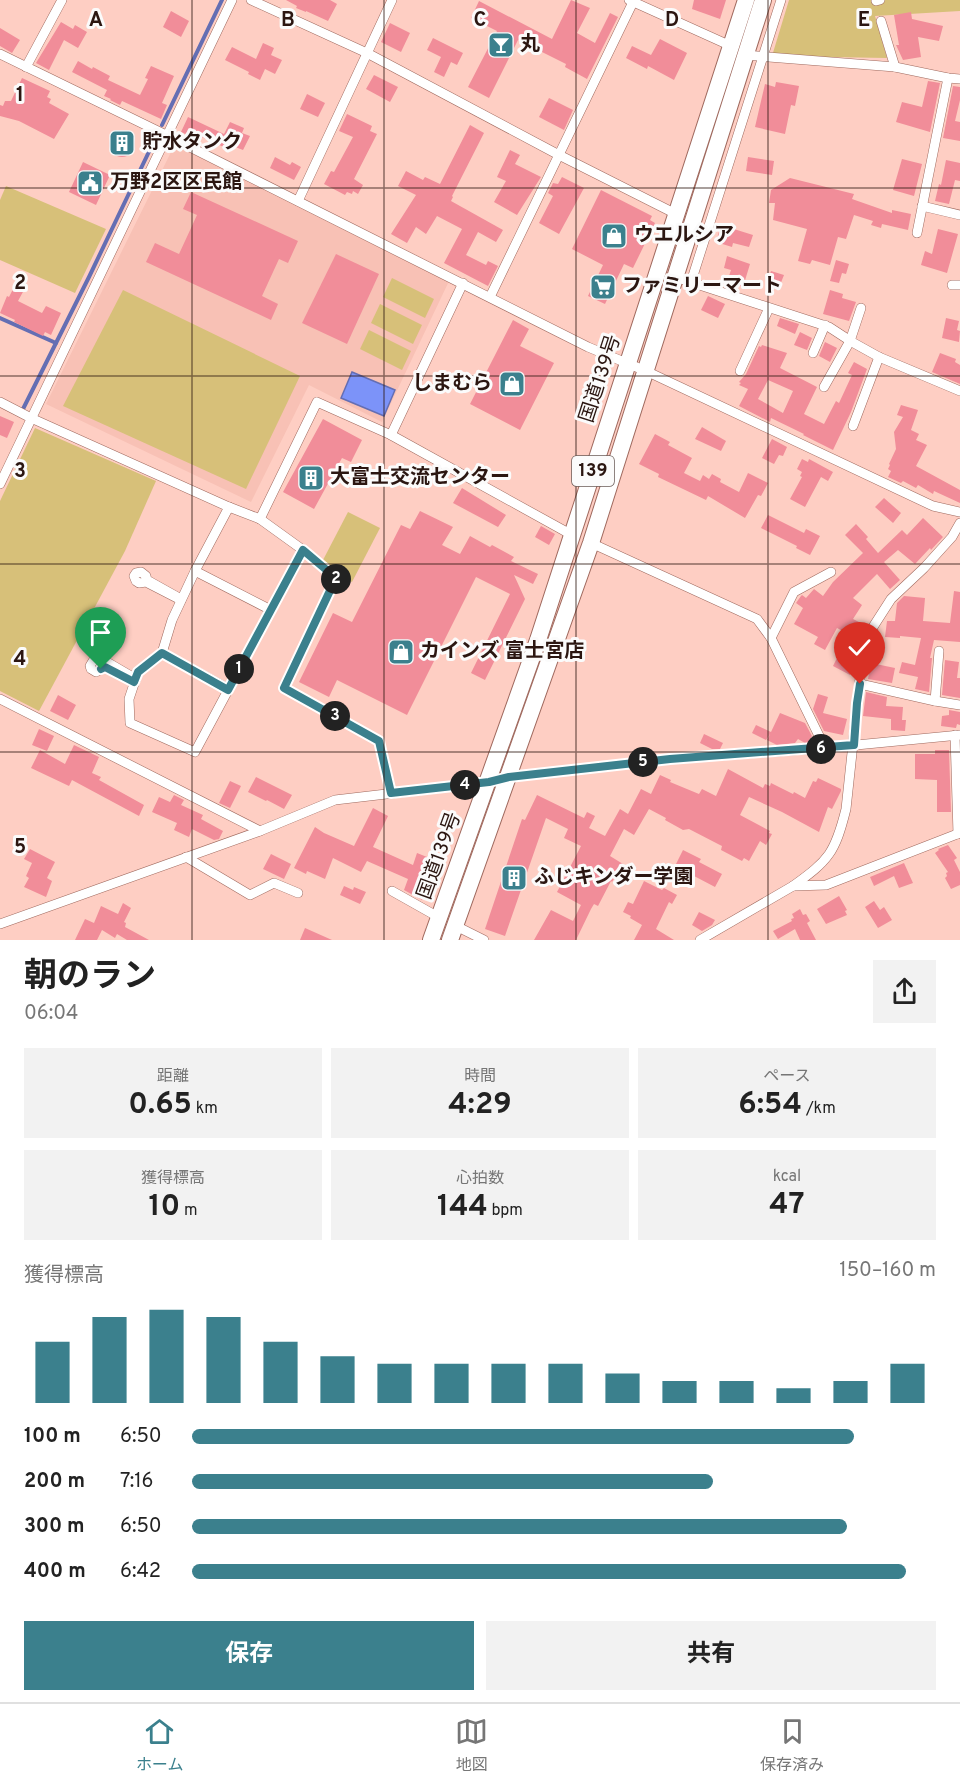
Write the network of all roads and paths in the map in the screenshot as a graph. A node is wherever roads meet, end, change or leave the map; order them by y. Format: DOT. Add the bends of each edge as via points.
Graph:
graph roads {
  1 [pos="62,0"];
  2 [pos="232,0"];
  3 [pos="251,0"];
  4 [pos="392,0"];
  5 [pos="746,0"];
  6 [pos="763,0"];
  7 [pos="781,0"];
  8 [pos="632,1"];
  9 [pos="881,21"];
  10 [pos="738,51"];
  11 [pos="367,53"];
  12 [pos="0,54"];
  13 [pos="762,57"];
  14 [pos="26,67"];
  15 [pos="895,67"];
  16 [pos="948,78"];
  17 [pos="960,79"];
  18 [pos="166,135"];
  19 [pos="559,155"];
  20 [pos="298,201"];
  21 [pos="922,206"];
  22 [pos="676,214"];
  23 [pos="960,215"];
  24 [pos="917,233"];
  25 [pos="683,280"];
  26 [pos="463,283"];
  27 [pos="490,297"];
  28 [pos="769,308"];
  29 [pos="861,308"];
  30 [pos="825,325"];
  31 [pos="850,341"];
  32 [pos="813,353"];
  33 [pos="879,357"];
  34 [pos="628,363"];
  35 [pos="646,370"];
  36 [pos="740,371"];
  37 [pos="824,387"];
  38 [pos="960,391"];
  39 [pos="0,402"];
  40 [pos="31,418"];
  41 [pos="853,426"];
  42 [pos="391,435"];
  43 [pos="0,484"];
  44 [pos="229,507"];
  45 [pos="960,512"];
  46 [pos="260,519"];
  47 [pos="960,523"];
  48 [pos="572,535"];
  49 [pos="591,543"];
  50 [pos="303,550"];
  51 [pos="195,571"];
  52 [pos="831,572"];
  53 [pos="181,600"];
  54 [pos="271,610"];
  55 [pos="771,638"];
  56 [pos="939,651"];
  57 [pos="162,653"];
  58 [pos="860,684"];
  59 [pos="228,690"];
  60 [pos="0,699"];
  61 [pos="935,701"];
  62 [pos="960,705"];
  63 [pos="957,735"];
  64 [pos="854,745"];
  65 [pos="825,748"];
  66 [pos="509,777"];
  67 [pos="489,782"];
  68 [pos="391,793"];
  69 [pos="260,831"];
  70 [pos="959,833"];
  71 [pos="186,857"];
  72 [pos="793,886"];
  73 [pos="392,891"];
  74 [pos="298,893"];
  75 [pos="440,918"];
  76 [pos="0,924"];
  77 [pos="453,933"];
  78 [pos="431,940"];
  79 [pos="484,940"];
  80 [pos="700,940"];
  1 -- 14 [label="street"];
  2 -- 18 [label="street"];
  3 -- 11 [label="street"];
  4 -- 11 [label="street"];
  5 -- 10 [label="highway, 国道139号 / 139"];
  6 -- 10 [label="highway, 国道139号 / 139"];
  7 -- 13 [label="street"];
  8 -- 10 [label="street"];
  8 -- 19 [label="street"];
  9 -- 15 [label="street"];
  10 -- 13 [label="street"];
  10 -- 22 [label="highway, 国道139号 / 139"];
  10 -- 25 [label="highway, 国道139号 / 139"];
  11 -- 19 [label="street"];
  11 -- 20 [label="street"];
  12 -- 14 [label="street"];
  13 -- 15 [label="street"];
  13 -- 25 [label="street"];
  14 -- 18 [label="street"];
  15 -- 16 [label="street"];
  16 -- 17 [label="street"];
  16 -- 21 [label="street"];
  18 -- 20 [label="street"];
  18 -- 40 [label="street"];
  19 -- 22 [label="street"];
  19 -- 27 [label="street"];
  20 -- 26 [label="street"];
  21 -- 23 [label="street"];
  21 -- 24 [label="street"];
  22 -- 34 [label="highway, 国道139号 / 139"];
  25 -- 28 [label="street"];
  25 -- 35 [label="highway, 国道139号 / 139"];
  26 -- 27 [label="street"];
  26 -- 42 [label="street"];
  27 -- 34 [label="street"];
  28 -- 30 [label="street"];
  28 -- 36 [label="street"];
  29 -- 31 [label="street"];
  30 -- 31 [label="street"];
  30 -- 32 [label="street"];
  31 -- 33 [label="street"];
  31 -- 37 [label="street"];
  33 -- 38 [label="street"];
  33 -- 41 [label="street"];
  34 -- 35 [label="street"];
  34 -- 48 [label="highway, 国道139号 / 139"];
  35 -- 45 [label="street" via="933,506"];
  35 -- 49 [label="highway, 国道139号 / 139"];
  39 -- 40 [label="street"];
  40 -- 43 [label="street"];
  40 -- 44 [label="street"];
  42 -- 46 [label="street" via="317,402"];
  42 -- 48 [label="street"];
  44 -- 46 [label="street"];
  44 -- 51 [label="street"];
  46 -- 50 [label="street"];
  47 -- 58 [label="street" via="924,568 891,598 864,641"];
  48 -- 67 [label="highway, 国道139号 / 139"];
  49 -- 55 [label="street" via="757,619"];
  49 -- 66 [label="highway, 国道139号 / 139"];
  50 -- 54 [label="street"];
  50 -- 68 [label="street" via="336,578 284,688 379,741"];
  51 -- 53 [label="street"];
  51 -- 54 [label="street"];
  52 -- 55 [label="street" via="794,592"];
  53 -- 53 [label="street" via="146,582 139,583 134,576 141,572 147,580"];
  53 -- 57 [label="street"];
  54 -- 59 [label="street"];
  55 -- 65 [label="street"];
  56 -- 61 [label="street"];
  57 -- 59 [label="street"];
  57 -- 59 [label="street" via="138,672 129,699 130,723 195,752"];
  58 -- 61 [label="street"];
  58 -- 64 [label="street"];
  60 -- 69 [label="street"];
  61 -- 62 [label="street"];
  63 -- 64 [label="street"];
  63 -- 70 [label="street"];
  64 -- 65 [label="street"];
  64 -- 72 [label="street" via="840,835 819,867"];
  65 -- 66 [label="street" via="670,759"];
  66 -- 67 [label="street"];
  66 -- 77 [label="highway, 国道139号 / 139"];
  67 -- 68 [label="street"];
  67 -- 75 [label="highway, 国道139号 / 139"];
  68 -- 69 [label="street" via="335,800"];
  69 -- 71 [label="street"];
  70 -- 72 [label="street" via="826,885"];
  71 -- 74 [label="street" via="250,895 274,884"];
  71 -- 76 [label="street"];
  72 -- 80 [label="street"];
  73 -- 75 [label="street"];
  75 -- 78 [label="highway, 国道139号 / 139"];
  77 -- 79 [label="street"];
}
